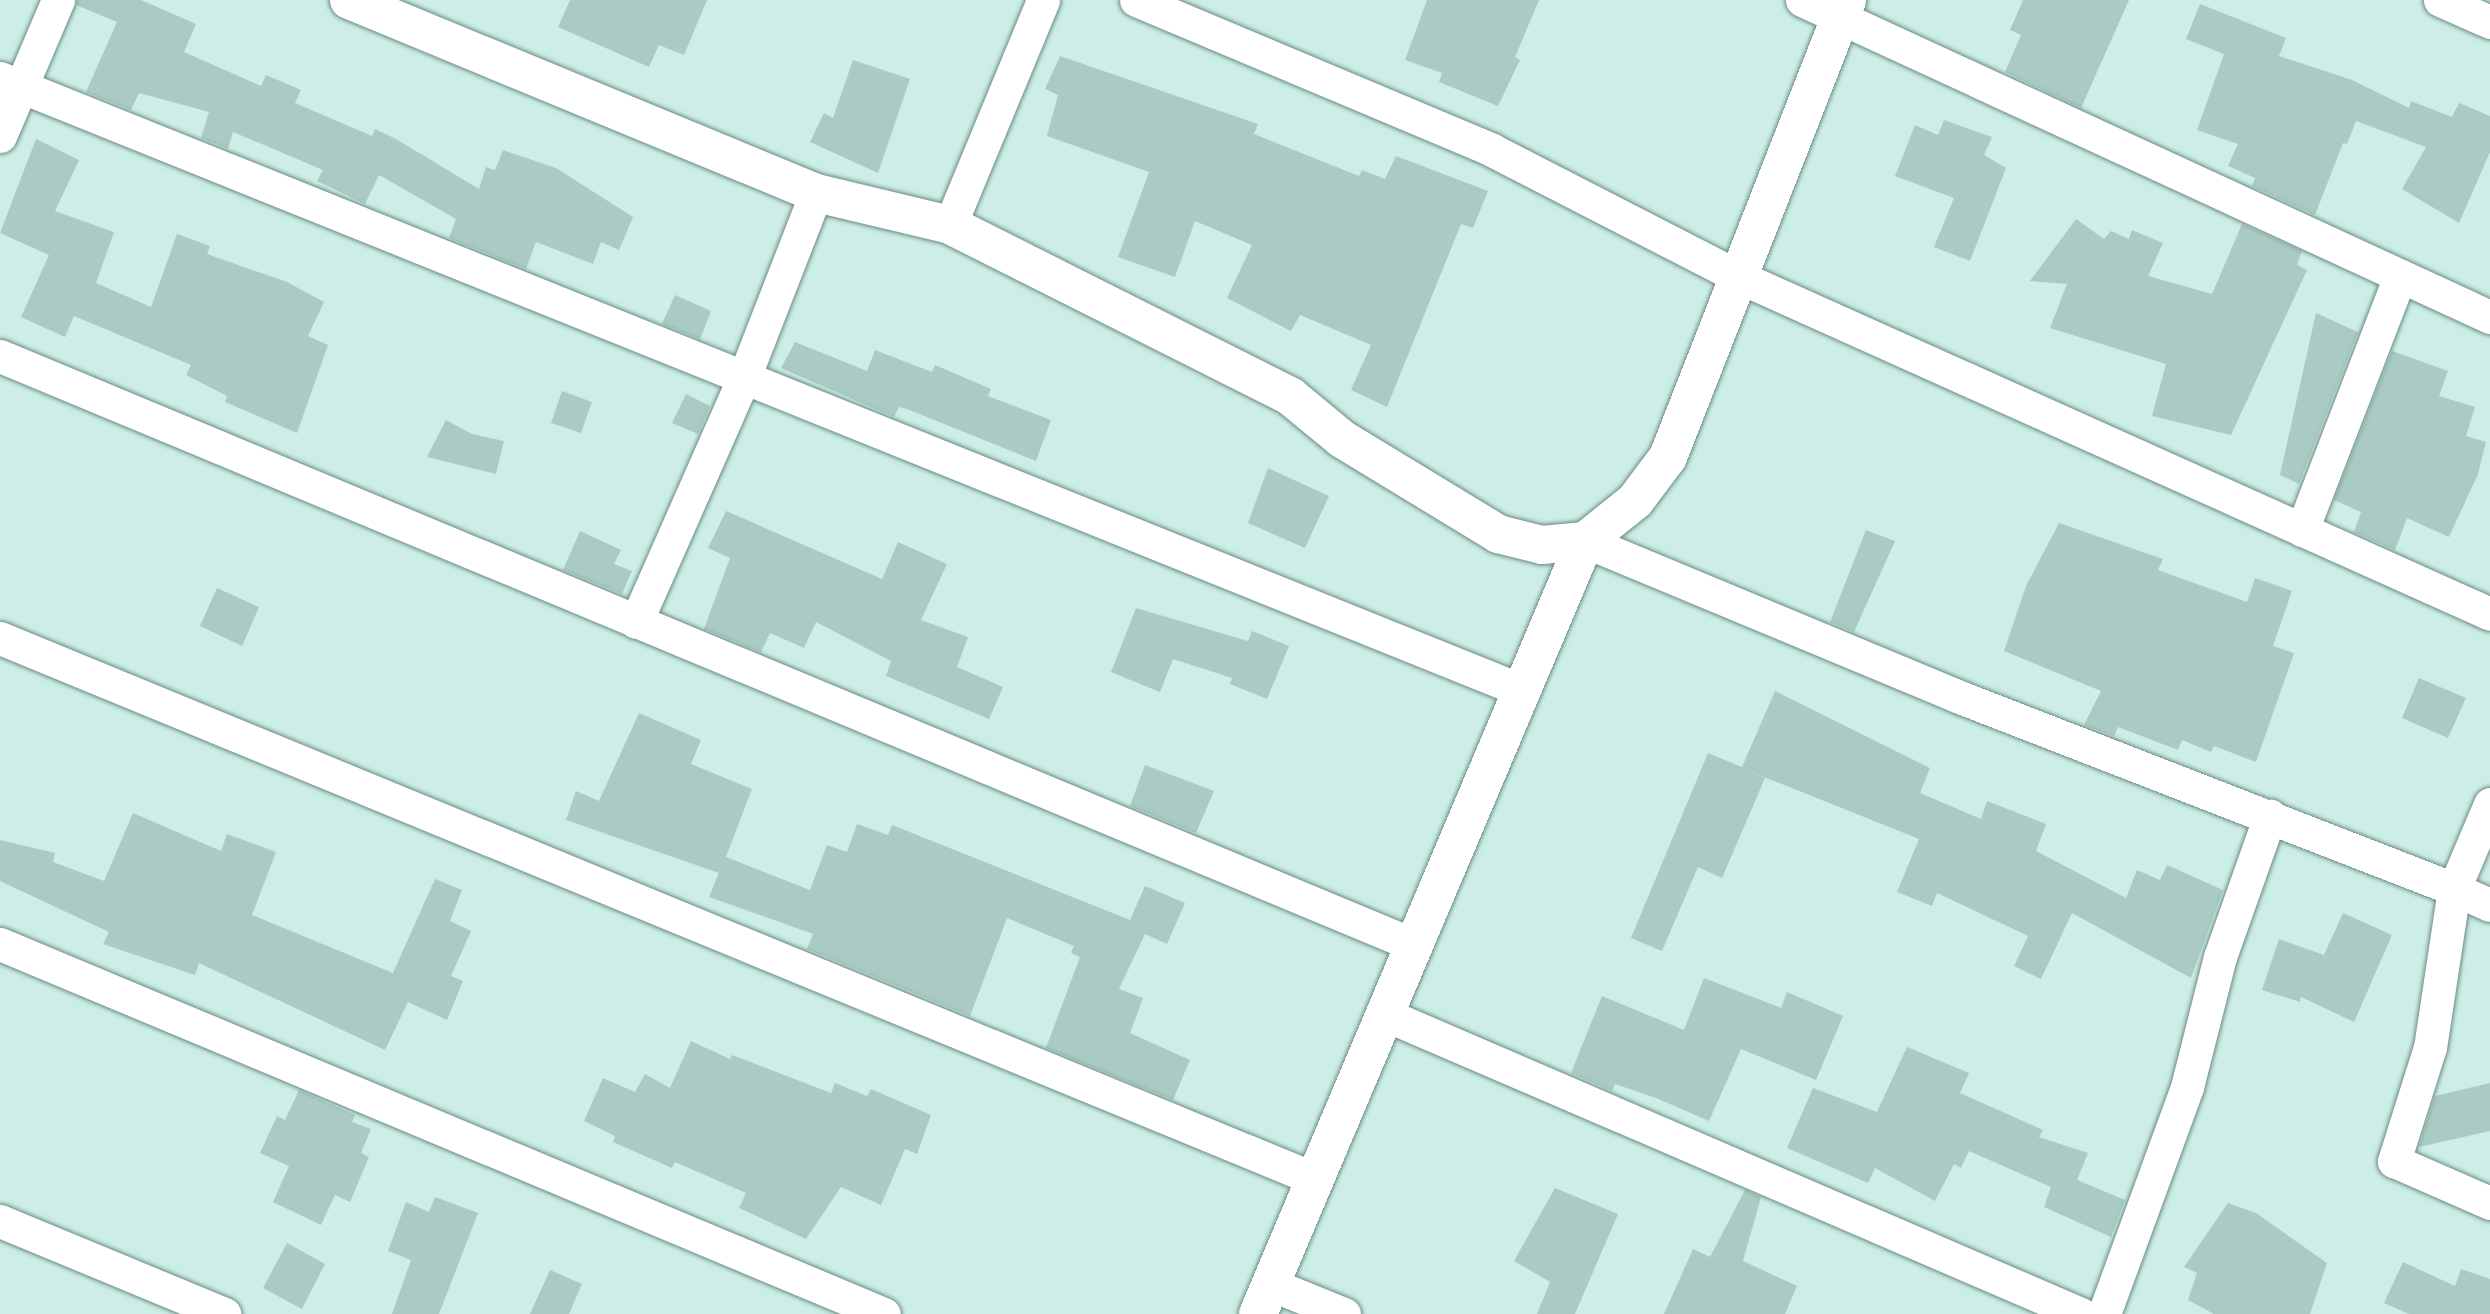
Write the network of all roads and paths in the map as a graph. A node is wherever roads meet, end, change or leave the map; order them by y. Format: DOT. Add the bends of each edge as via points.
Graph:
graph roads {
  1 [pos="58,0"];
  2 [pos="349,0"];
  3 [pos="1043,0"];
  4 [pos="1136,0"];
  5 [pos="1802,0"];
  6 [pos="2440,0"];
  7 [pos="1843,9"];
  8 [pos="2490,22"];
  9 [pos="10,82"];
  10 [pos="0,136"];
  11 [pos="816,193"];
  12 [pos="950,225"];
  13 [pos="1737,276"];
  14 [pos="2400,276"];
  15 [pos="2490,317"];
  16 [pos="0,356"];
  17 [pos="745,375"];
  18 [pos="2302,530"];
  19 [pos="1585,541"];
  20 [pos="2490,614"];
  21 [pos="636,622"];
  22 [pos="0,638"];
  23 [pos="1521,690"];
  24 [pos="2490,804"];
  25 [pos="2270,816"];
  26 [pos="2454,889"];
  27 [pos="2490,905"];
  28 [pos="0,944"];
  29 [pos="1414,945"];
  30 [pos="1384,1014"];
  31 [pos="1315,1179"];
  32 [pos="2490,1203"];
  33 [pos="0,1221"];
  34 [pos="1264,1299"];
  35 [pos="224,1314"];
  36 [pos="884,1314"];
  37 [pos="1344,1314"];
  38 [pos="2081,1314"];
  39 [pos="2104,1314"];
  1 -- 9 [label="street"];
  2 -- 11 [label="street"];
  3 -- 12 [label="street"];
  4 -- 13 [label="street" via="1492,150"];
  5 -- 7 [label="street"];
  6 -- 8 [label="street"];
  7 -- 13 [label="street"];
  7 -- 14 [label="street"];
  9 -- 10 [label="street"];
  9 -- 17 [label="street"];
  11 -- 12 [label="street"];
  11 -- 17 [label="street"];
  12 -- 19 [label="street" via="1290,396 1342,439 1498,534 1542,545"];
  13 -- 18 [label="street"];
  13 -- 19 [label="street" via="1668,457 1635,501"];
  14 -- 15 [label="street"];
  14 -- 18 [label="street"];
  16 -- 21 [label="street"];
  17 -- 21 [label="street"];
  17 -- 23 [label="street"];
  18 -- 20 [label="street"];
  19 -- 23 [label="street"];
  19 -- 25 [label="street" via="1957,696"];
  21 -- 29 [label="street"];
  22 -- 31 [label="street"];
  23 -- 29 [label="street"];
  24 -- 26 [label="street"];
  25 -- 26 [label="street"];
  25 -- 39 [label="street" via="2220,957 2187,1087"];
  26 -- 27 [label="street"];
  26 -- 32 [label="street" via="2430,1046 2394,1161"];
  28 -- 36 [label="street"];
  29 -- 30 [label="street"];
  30 -- 31 [label="street"];
  30 -- 38 [label="street"];
  31 -- 34 [label="street"];
  33 -- 35 [label="street"];
  34 -- 37 [label="street"];
}
